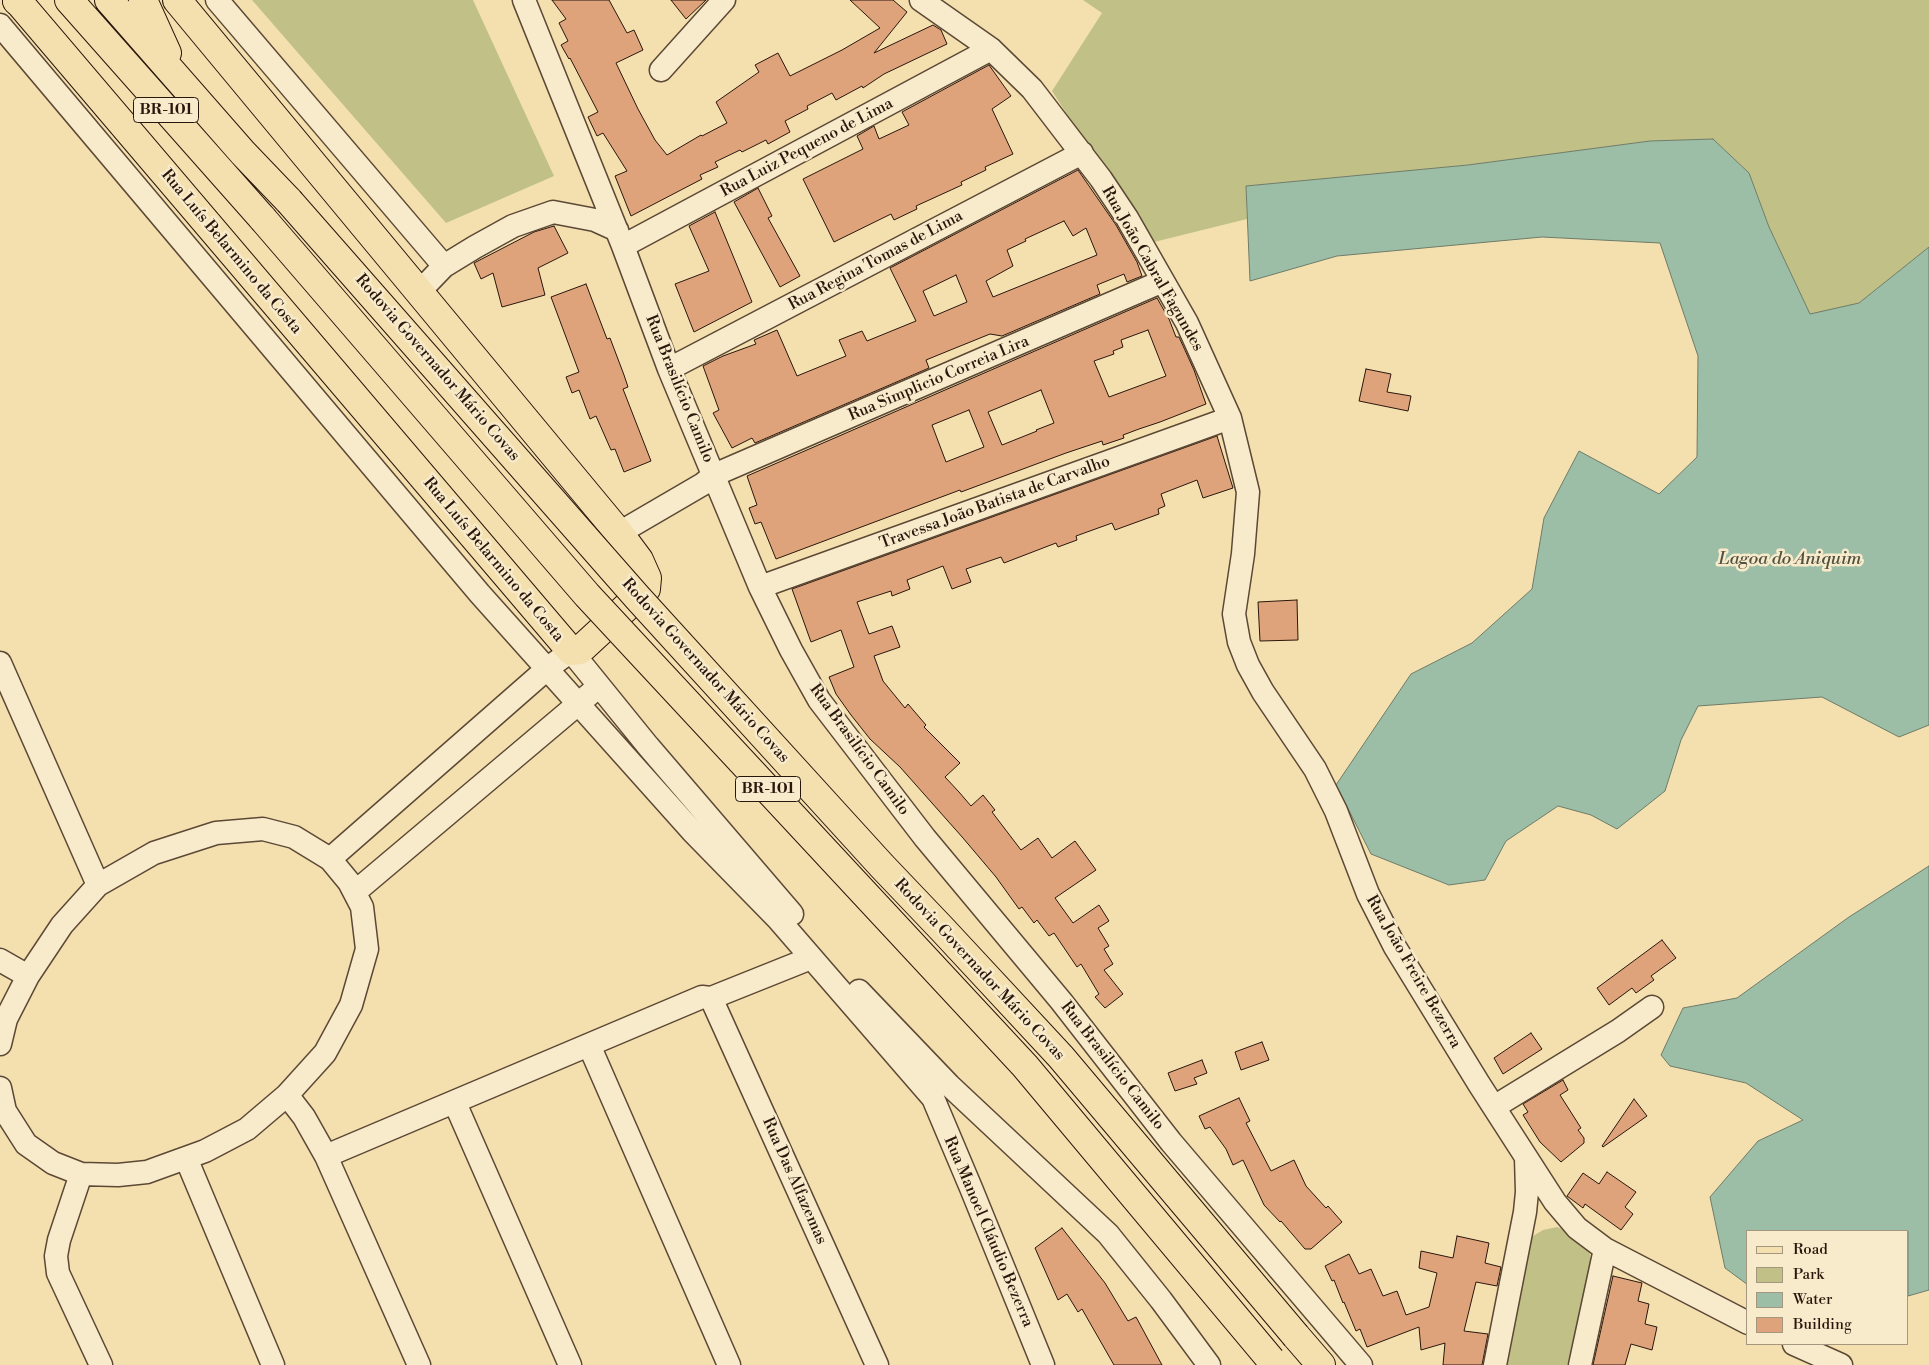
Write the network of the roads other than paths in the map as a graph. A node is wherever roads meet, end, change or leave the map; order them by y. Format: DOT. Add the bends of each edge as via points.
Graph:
graph roads {
  1 [pos="17,0"];
  2 [pos="69,0"];
  3 [pos="109,0"];
  4 [pos="143,0"];
  5 [pos="177,0"];
  6 [pos="217,0"];
  7 [pos="524,0"];
  8 [pos="724,0"];
  9 [pos="921,0"];
  10 [pos="0,25"];
  11 [pos="991,49"];
  12 [pos="661,70"];
  13 [pos="178,80"];
  14 [pos="1082,153"];
  15 [pos="620,238"];
  16 [pos="444,266"];
  17 [pos="1164,281"];
  18 [pos="419,292"];
  19 [pos="669,369"];
  20 [pos="1230,418"];
  21 [pos="1241,458"];
  22 [pos="714,475"];
  23 [pos="619,533"];
  24 [pos="760,587"];
  25 [pos="571,651"];
  26 [pos="0,663"];
  27 [pos="548,668"];
  28 [pos="600,687"];
  29 [pos="579,702"];
  30 [pos="330,859"];
  31 [pos="98,885"];
  32 [pos="355,892"];
  33 [pos="811,958"];
  34 [pos="0,960"];
  35 [pos="28,976"];
  36 [pos="711,998"];
  37 [pos="1652,1007"];
  38 [pos="0,1044"];
  39 [pos="589,1045"];
  40 [pos="0,1088"];
  41 [pos="287,1095"];
  42 [pos="455,1102"];
  43 [pos="1494,1107"];
  44 [pos="2,1112"];
  45 [pos="326,1156"];
  46 [pos="1526,1156"];
  47 [pos="186,1158"];
  48 [pos="81,1174"];
  49 [pos="1605,1248"];
  50 [pos="1746,1322"];
  51 [pos="1796,1345"];
  52 [pos="1273,1362"];
  53 [pos="102,1365"];
  54 [pos="273,1365"];
  55 [pos="420,1365"];
  56 [pos="570,1365"];
  57 [pos="729,1365"];
  58 [pos="877,1365"];
  59 [pos="1044,1365"];
  60 [pos="1209,1365"];
  61 [pos="1321,1365"];
  62 [pos="1361,1365"];
  63 [pos="1495,1365"];
  64 [pos="1580,1365"];
  65 [pos="1841,1365"];
  1 -- 25 [label="main road, Rua Luís Belarmino da Costa"];
  2 -- 52 [label="main road, Rodovia Governador Mário Covas / BR-101, bridge" via="263,219 587,595 1019,1059"];
  3 -- 13 [label="main road, Rodovia Governador Mário Covas / BR-101"];
  4 -- 13 [label="main road"];
  5 -- 18 [label="main road, Rua Luís Belarmino da Costa"];
  6 -- 16 [label="street"];
  7 -- 15 [label="street, Rua Brasilício Camilo"];
  8 -- 12 [label="street"];
  9 -- 11 [label="street, Rua João Cabral Fagundes"];
  10 -- 27 [label="street, Rua Manoel Cláudio Bezerra" via="474,586"];
  11 -- 14 [label="street, Rua João Cabral Fagundes" via="1032,88"];
  11 -- 15 [label="street, Rua Luiz Pequeno de Lima"];
  13 -- 61 [label="main road, Rodovia Governador Mário Covas / BR-101, bridge" via="289,201 637,597 1061,1057"];
  14 -- 17 [label="street, Rua João Cabral Fagundes" via="1127,218"];
  14 -- 19 [label="street, Rua Regina Tomas de Lima"];
  15 -- 16 [label="street" via="595,220 552,212 512,226"];
  15 -- 19 [label="street, Rua Brasilício Camilo"];
  16 -- 18 [label="street"];
  17 -- 20 [label="street, Rua João Cabral Fagundes"];
  17 -- 22 [label="street, Rua Simplicio Correia Lira"];
  18 -- 23 [label="main road, Rua Luís Belarmino da Costa"];
  19 -- 22 [label="street, Rua Brasilício Camilo"];
  20 -- 21 [label="street, Rua João Cabral Fagundes"];
  20 -- 24 [label="street, Travessa João Batista de Carvalho"];
  21 -- 43 [label="street, Rua João Freire Bezerra" via="1248,492 1234,614 1239,642 1264,692 1315,769 1336,811 1368,894 1395,947"];
  22 -- 23 [label="street, Rua Simplicio Correia Lira"];
  22 -- 24 [label="street, Rua Brasilício Camilo"];
  23 -- 25 [label="main road, Rua Luís Belarmino da Costa" via="639,560 647,578 646,589 580,650"];
  24 -- 62 [label="street, Rua Brasilício Camilo" via="819,700 865,762 1061,1001 1171,1142"];
  25 -- 27 [label="street"];
  25 -- 28 [label="street"];
  26 -- 31 [label="street"];
  27 -- 29 [label="street, Rua Manoel Cláudio Bezerra"];
  27 -- 30 [label="street"];
  28 -- 29 [label="street"];
  28 -- 60 [label="street" via="888,1022 949,1085 1108,1234"];
  29 -- 32 [label="street"];
  29 -- 33 [label="street, Rua Manoel Cláudio Bezerra" via="692,831"];
  30 -- 31 [label="street" via="294,837 264,829 216,834 154,853"];
  30 -- 32 [label="street"];
  31 -- 35 [label="street" via="62,925"];
  32 -- 41 [label="street" via="362,907 367,949 351,1005 324,1053"];
  33 -- 36 [label="street"];
  33 -- 59 [label="street, Rua Manoel Cláudio Bezerra" via="933,1098"];
  34 -- 35 [label="street"];
  35 -- 38 [label="street" via="6,1019"];
  36 -- 39 [label="street" via="702,997"];
  36 -- 58 [label="street, Rua Das Alfazemas"];
  37 -- 43 [label="street"];
  39 -- 42 [label="street"];
  39 -- 57 [label="street"];
  40 -- 44 [label="street"];
  41 -- 45 [label="street"];
  41 -- 47 [label="street" via="247,1129"];
  42 -- 45 [label="street"];
  42 -- 56 [label="street"];
  43 -- 46 [label="street, Rua João Freire Bezerra"];
  44 -- 48 [label="street" via="26,1144 53,1163"];
  45 -- 55 [label="street"];
  46 -- 49 [label="street, Rua João Freire Bezerra" via="1555,1202 1577,1228"];
  46 -- 63 [label="street" via="1525,1212"];
  47 -- 48 [label="street" via="147,1172"];
  47 -- 54 [label="street"];
  48 -- 53 [label="street" via="56,1256 58,1272"];
  49 -- 50 [label="street, Rua João Freire Bezerra"];
  49 -- 64 [label="street"];
  51 -- 65 [label="street"];
}
